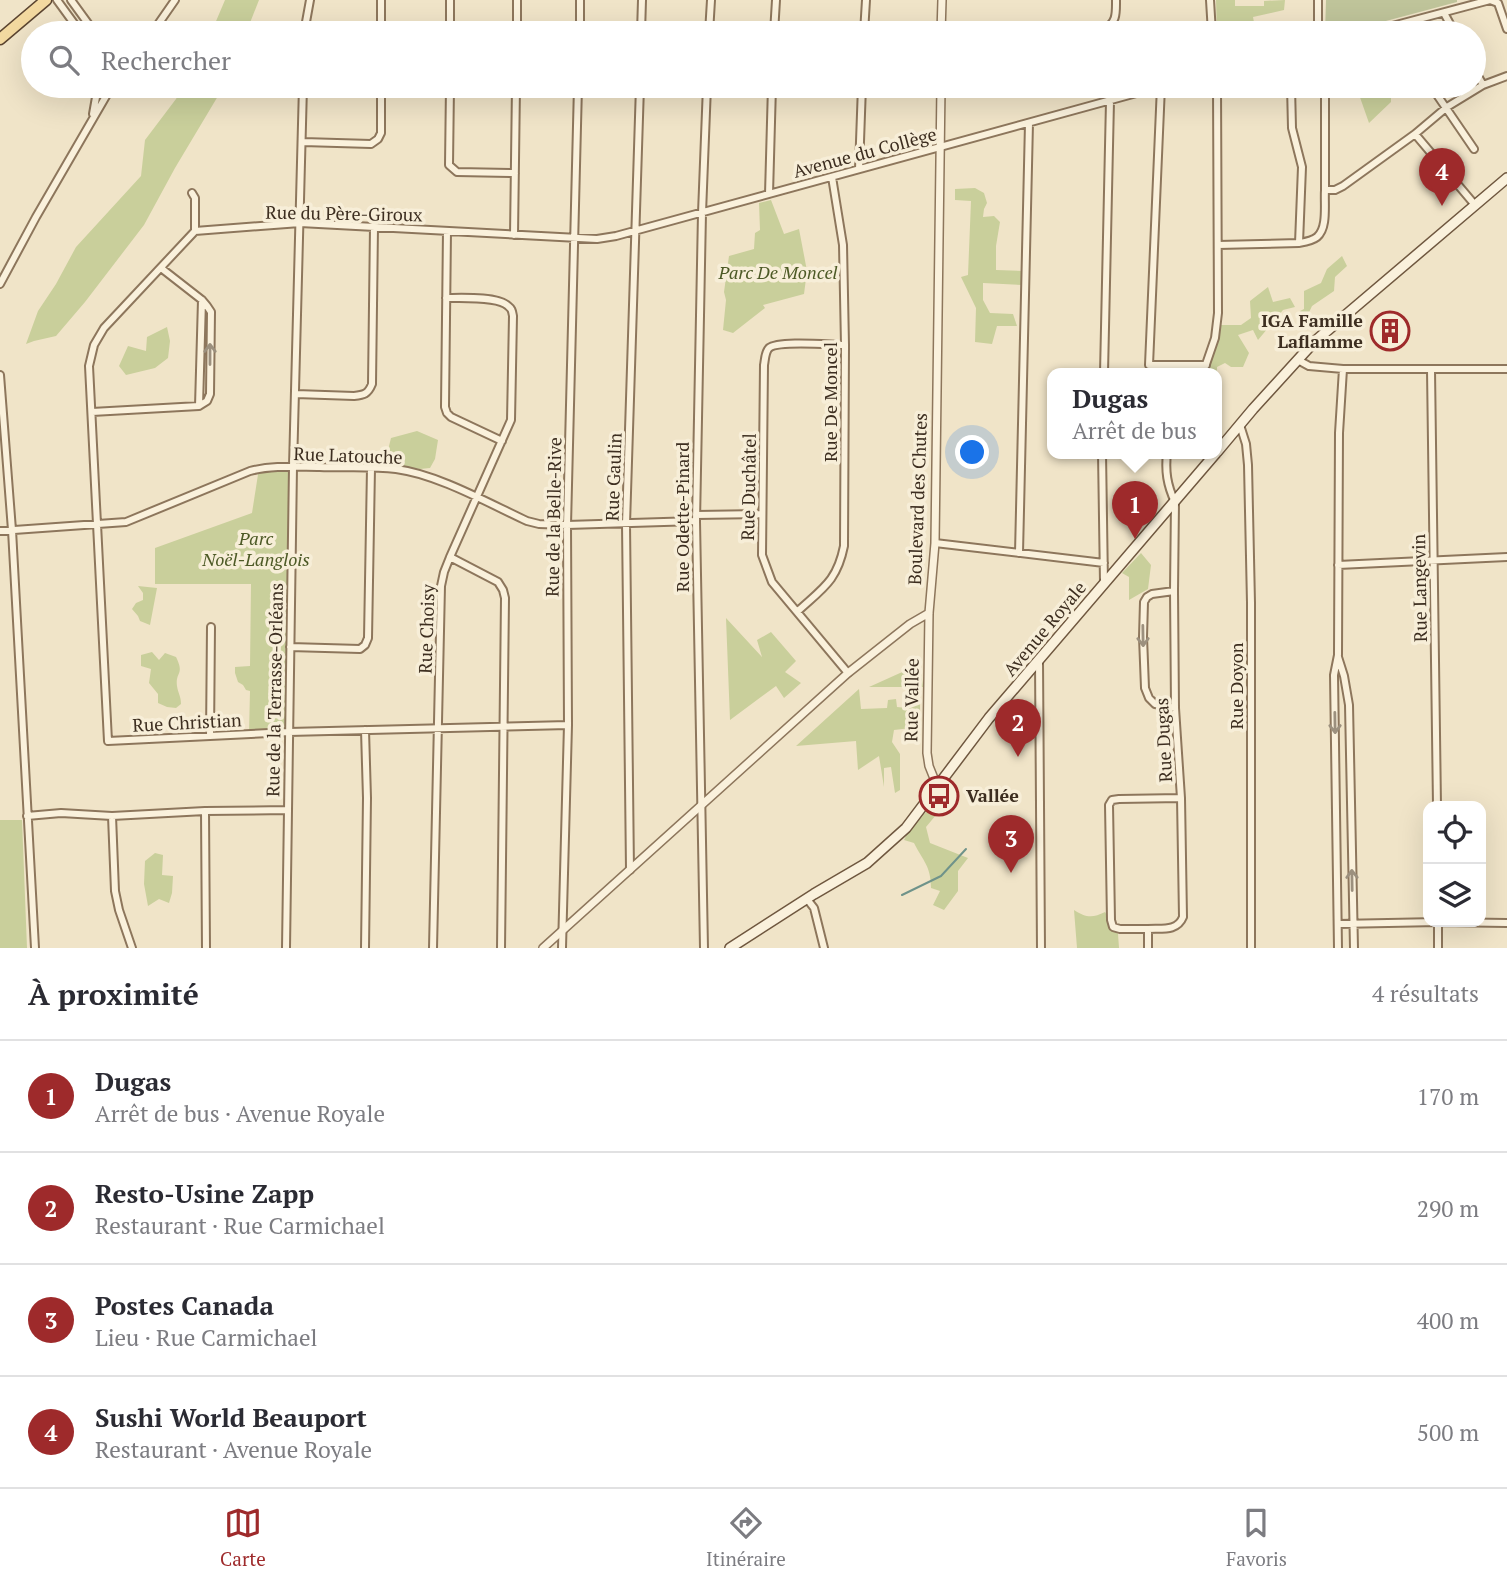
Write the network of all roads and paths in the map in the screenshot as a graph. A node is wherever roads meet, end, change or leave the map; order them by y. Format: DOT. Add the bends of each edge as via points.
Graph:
graph roads {
  1 [pos="46,0"];
  2 [pos="57,0"];
  3 [pos="71,0"];
  4 [pos="174,0"];
  5 [pos="310,0"];
  6 [pos="382,0"];
  7 [pos="450,0"];
  8 [pos="517,0"];
  9 [pos="580,0"];
  10 [pos="642,0"];
  11 [pos="711,0"];
  12 [pos="776,0"];
  13 [pos="866,0"];
  14 [pos="942,0"];
  15 [pos="1116,0"];
  16 [pos="1210,0"];
  17 [pos="1318,0"];
  18 [pos="1463,3"];
  19 [pos="1444,13"];
  20 [pos="22,21"];
  21 [pos="72,21"];
  22 [pos="86,21"];
  23 [pos="160,21"];
  24 [pos="306,21"];
  25 [pos="381,21"];
  26 [pos="450,21"];
  27 [pos="517,21"];
  28 [pos="579,21"];
  29 [pos="641,21"];
  30 [pos="710,21"];
  31 [pos="775,21"];
  32 [pos="865,21"];
  33 [pos="942,21"];
  34 [pos="1115,21"];
  35 [pos="1211,21"];
  36 [pos="1318,21"];
  37 [pos="1420,21"];
  38 [pos="1448,21"];
  39 [pos="21,22"];
  40 [pos="1507,29"];
  41 [pos="0,40"];
  42 [pos="1507,76"];
  43 [pos="1486,84"];
  44 [pos="96,98"];
  45 [pos="105,98"];
  46 [pos="303,98"];
  47 [pos="381,98"];
  48 [pos="450,98"];
  49 [pos="516,98"];
  50 [pos="578,98"];
  51 [pos="640,98"];
  52 [pos="707,98"];
  53 [pos="772,98"];
  54 [pos="862,98"];
  55 [pos="941,98"];
  56 [pos="1120,98"];
  57 [pos="1161,98"];
  58 [pos="1217,98"];
  59 [pos="1291,98"];
  60 [pos="1325,98"];
  61 [pos="1441,98"];
  62 [pos="1462,98"];
  63 [pos="1110,101"];
  64 [pos="1447,107"];
  65 [pos="93,119"];
  66 [pos="1029,123"];
  67 [pos="1415,134"];
  68 [pos="303,142"];
  69 [pos="940,147"];
  70 [pos="1474,149"];
  71 [pos="859,169"];
  72 [pos="515,173"];
  73 [pos="832,177"];
  74 [pos="1507,177"];
  75 [pos="1325,190"];
  76 [pos="191,193"];
  77 [pos="769,194"];
  78 [pos="1475,205"];
  79 [pos="702,213"];
  80 [pos="300,223"];
  81 [pos="374,227"];
  82 [pos="195,231"];
  83 [pos="447,231"];
  84 [pos="635,231"];
  85 [pos="514,235"];
  86 [pos="575,238"];
  87 [pos="1299,243"];
  88 [pos="1218,245"];
  89 [pos="161,268"];
  90 [pos="0,284"];
  91 [pos="446,298"];
  92 [pos="845,345"];
  93 [pos="1298,360"];
  94 [pos="1104,368"];
  95 [pos="1190,368"];
  96 [pos="1204,368"];
  97 [pos="1343,369"];
  98 [pos="1507,369"];
  99 [pos="1431,370"];
  100 [pos="0,375"];
  101 [pos="296,394"];
  102 [pos="92,412"];
  103 [pos="1240,425"];
  104 [pos="502,441"];
  105 [pos="1222,447"];
  106 [pos="1102,459"];
  107 [pos="1167,459"];
  108 [pos="1212,459"];
  109 [pos="293,467"];
  110 [pos="371,468"];
  111 [pos="477,498"];
  112 [pos="1175,502"];
  113 [pos="762,514"];
  114 [pos="696,518"];
  115 [pos="626,524"];
  116 [pos="96,525"];
  117 [pos="567,525"];
  118 [pos="12,530"];
  119 [pos="0,531"];
  120 [pos="934,543"];
  121 [pos="1019,554"];
  122 [pos="450,557"];
  123 [pos="1507,557"];
  124 [pos="1434,560"];
  125 [pos="1104,563"];
  126 [pos="1338,565"];
  127 [pos="1104,583"];
  128 [pos="1174,591"];
  129 [pos="798,611"];
  130 [pos="929,613"];
  131 [pos="211,627"];
  132 [pos="289,647"];
  133 [pos="1338,655"];
  134 [pos="1039,661"];
  135 [pos="848,673"];
  136 [pos="1175,708"];
  137 [pos="568,725"];
  138 [pos="503,727"];
  139 [pos="438,728"];
  140 [pos="365,730"];
  141 [pos="289,732"];
  142 [pos="210,736"];
  143 [pos="937,786"];
  144 [pos="1181,798"];
  145 [pos="1437,801"];
  146 [pos="702,804"];
  147 [pos="287,810"];
  148 [pos="205,811"];
  149 [pos="112,816"];
  150 [pos="27,817"];
  151 [pos="631,870"];
  152 [pos="807,899"];
  153 [pos="1423,922"];
  154 [pos="1486,923"];
  155 [pos="1507,923"];
  156 [pos="1338,924"];
  157 [pos="1353,924"];
  158 [pos="1438,927"];
  159 [pos="1148,929"];
  160 [pos="563,930"];
  161 [pos="35,948"];
  162 [pos="132,948"];
  163 [pos="206,948"];
  164 [pos="286,948"];
  165 [pos="365,948"];
  166 [pos="433,948"];
  167 [pos="500,948"];
  168 [pos="543,948"];
  169 [pos="562,948"];
  170 [pos="704,948"];
  171 [pos="730,948"];
  172 [pos="824,948"];
  173 [pos="1041,948"];
  174 [pos="1148,948"];
  175 [pos="1251,948"];
  176 [pos="1338,948"];
  177 [pos="1354,948"];
  178 [pos="1438,948"];
  1 -- 20 [label="main road"];
  2 -- 21 [label="street"];
  3 -- 22 [label="street"];
  4 -- 23 [label="street"];
  5 -- 24 [label="street"];
  6 -- 25 [label="street"];
  7 -- 26 [label="street"];
  8 -- 27 [label="street"];
  9 -- 28 [label="street"];
  10 -- 29 [label="street"];
  11 -- 30 [label="street"];
  12 -- 31 [label="street"];
  13 -- 32 [label="street"];
  14 -- 33 [label="street"];
  15 -- 34 [label="street"];
  16 -- 35 [label="street"];
  17 -- 36 [label="street"];
  18 -- 19 [label="street"];
  18 -- 40 [label="street" via="1490,0 1498,4"];
  19 -- 37 [label="street"];
  19 -- 38 [label="street"];
  39 -- 41 [label="main road"];
  42 -- 43 [label="street"];
  44 -- 65 [label="street"];
  45 -- 65 [label="street"];
  46 -- 68 [label="street, Rue de la Terrasse-Orléans"];
  47 -- 68 [label="street" via="381,133 371,144"];
  48 -- 72 [label="street" via="452,169"];
  49 -- 72 [label="street"];
  50 -- 86 [label="street, Rue de la Belle-Rive"];
  51 -- 84 [label="street, Rue Gaulin"];
  52 -- 79 [label="street, Rue Odette-Pinard"];
  53 -- 77 [label="street"];
  54 -- 71 [label="street"];
  55 -- 69 [label="street, Boulevard des Chutes"];
  56 -- 63 [label="street, Avenue du Collège"];
  57 -- 95 [label="street" via="1149,365"];
  58 -- 88 [label="street"];
  59 -- 87 [label="street" via="1292,128 1302,167"];
  60 -- 75 [label="street"];
  61 -- 64 [label="street"];
  62 -- 64 [label="street"];
  63 -- 66 [label="street, Avenue du Collège"];
  63 -- 94 [label="street"];
  64 -- 67 [label="street"];
  64 -- 70 [label="street"];
  65 -- 90 [label="street"];
  66 -- 69 [label="street, Avenue du Collège"];
  66 -- 121 [label="street"];
  67 -- 75 [label="street" via="1343,186"];
  67 -- 78 [label="street"];
  68 -- 80 [label="street, Rue de la Terrasse-Orléans"];
  69 -- 71 [label="street, Avenue du Collège"];
  69 -- 120 [label="street, Boulevard des Chutes"];
  71 -- 73 [label="street, Avenue du Collège"];
  72 -- 85 [label="street"];
  73 -- 77 [label="street, Avenue du Collège"];
  73 -- 92 [label="street, Rue De Moncel" via="843,245"];
  74 -- 78 [label="main road, Avenue Royale"];
  75 -- 87 [label="street" via="1319,236"];
  76 -- 82 [label="street"];
  77 -- 79 [label="street, Avenue du Collège"];
  78 -- 93 [label="main road, Avenue Royale"];
  79 -- 84 [label="street, Avenue du Collège"];
  79 -- 114 [label="street, Rue Odette-Pinard"];
  80 -- 81 [label="street, Rue du Père-Giroux"];
  80 -- 82 [label="street, Rue du Père-Giroux"];
  80 -- 101 [label="street, Rue de la Terrasse-Orléans"];
  81 -- 83 [label="street, Rue du Père-Giroux"];
  81 -- 101 [label="street" via="369,391 354,396"];
  82 -- 89 [label="street"];
  83 -- 85 [label="street, Rue du Père-Giroux"];
  83 -- 91 [label="street"];
  84 -- 86 [label="street, Avenue du Collège" via="597,239"];
  84 -- 115 [label="street, Rue Gaulin"];
  85 -- 86 [label="street, Rue du Père-Giroux"];
  86 -- 117 [label="street, Rue de la Belle-Rive"];
  87 -- 88 [label="street"];
  88 -- 96 [label="street" via="1218,313"];
  89 -- 102 [label="street" via="104,328 94,345 89,366"];
  89 -- 102 [label="street" via="211,312 207,401 199,406"];
  91 -- 104 [label="street" via="447,413"];
  91 -- 104 [label="street, Rue Choisy" via="498,300 511,308 512,413"];
  92 -- 113 [label="street, Rue Duchâtel" via="789,343 770,348 766,354"];
  92 -- 129 [label="street, Rue De Moncel" via="841,563"];
  93 -- 97 [label="street" via="1309,366"];
  93 -- 103 [label="main road, Avenue Royale"];
  97 -- 99 [label="street"];
  97 -- 126 [label="street"];
  98 -- 99 [label="street"];
  99 -- 124 [label="street, Rue Langevin"];
  100 -- 118 [label="street"];
  101 -- 109 [label="street, Rue de la Terrasse-Orléans"];
  102 -- 116 [label="street"];
  103 -- 105 [label="main road, Avenue Royale"];
  103 -- 175 [label="street, Rue Doyon" via="1248,465"];
  104 -- 111 [label="street, Rue Choisy"];
  106 -- 125 [label="street"];
  107 -- 112 [label="street, Rue Dugas" via="1166,476"];
  108 -- 112 [label="main road, Avenue Royale"];
  109 -- 110 [label="street, Rue Latouche"];
  109 -- 116 [label="street, Rue Latouche" via="259,468 125,522"];
  109 -- 132 [label="street, Rue de la Terrasse-Orléans"];
  110 -- 111 [label="street, Rue Latouche" via="415,473"];
  110 -- 132 [label="street" via="365,645 360,649"];
  111 -- 117 [label="street, Rue Latouche" via="527,521"];
  111 -- 122 [label="street, Rue Choisy"];
  112 -- 127 [label="main road, Avenue Royale"];
  112 -- 128 [label="street, Rue Dugas"];
  113 -- 114 [label="street, Rue Latouche"];
  113 -- 129 [label="street, Rue Duchâtel" via="766,569"];
  114 -- 115 [label="street, Rue Latouche"];
  114 -- 146 [label="street, Rue Odette-Pinard"];
  115 -- 117 [label="street, Rue Latouche"];
  115 -- 151 [label="street, Rue Gaulin"];
  116 -- 118 [label="street, Rue Latouche"];
  116 -- 142 [label="street, Rue Christian" via="108,741"];
  117 -- 137 [label="street, Rue de la Belle-Rive"];
  118 -- 119 [label="street, Rue Latouche"];
  118 -- 150 [label="street"];
  120 -- 121 [label="street"];
  120 -- 130 [label="street, Boulevard des Chutes"];
  121 -- 125 [label="street"];
  122 -- 138 [label="street" via="498,582 503,590"];
  122 -- 139 [label="street, Rue Choisy" via="441,586"];
  123 -- 124 [label="street"];
  124 -- 126 [label="street"];
  124 -- 145 [label="street, Rue Langevin"];
  125 -- 127 [label="street"];
  126 -- 133 [label="street"];
  127 -- 134 [label="main road, Avenue Royale"];
  128 -- 136 [label="street, Rue Dugas"];
  128 -- 136 [label="street, one-way" via="1152,594 1143,601 1143,637 1149,698"];
  129 -- 135 [label="street, Rue Duchâtel"];
  130 -- 135 [label="street"];
  130 -- 143 [label="street, Rue Vallée" via="927,753"];
  131 -- 142 [label="street"];
  132 -- 141 [label="street, Rue de la Terrasse-Orléans"];
  133 -- 156 [label="street, one-way"];
  157 -- 133 [label="street, one-way" via="1349,705"];
  134 -- 143 [label="main road, Avenue Royale"];
  134 -- 173 [label="street"];
  135 -- 146 [label="street"];
  136 -- 144 [label="street, Rue Dugas"];
  137 -- 138 [label="street, Rue Christian"];
  137 -- 160 [label="street, Rue de la Belle-Rive"];
  138 -- 139 [label="street, Rue Christian"];
  138 -- 167 [label="street"];
  139 -- 140 [label="street, Rue Christian"];
  139 -- 166 [label="street, Rue Choisy"];
  140 -- 141 [label="street, Rue Christian"];
  140 -- 165 [label="street"];
  141 -- 142 [label="street, Rue Christian"];
  141 -- 147 [label="street, Rue de la Terrasse-Orléans"];
  143 -- 152 [label="main road, Avenue Royale" via="906,828 867,863"];
  144 -- 159 [label="street, Rue Dugas" via="1183,917 1174,928"];
  144 -- 159 [label="street, Rue Dugas" via="1119,799 1109,805 1113,927"];
  146 -- 151 [label="street"];
  146 -- 170 [label="street, Rue Odette-Pinard"];
  147 -- 148 [label="street"];
  147 -- 164 [label="street, Rue de la Terrasse-Orléans"];
  148 -- 149 [label="street"];
  148 -- 163 [label="street"];
  149 -- 150 [label="street" via="61,813"];
  149 -- 162 [label="street" via="115,891"];
  150 -- 161 [label="street"];
  151 -- 160 [label="street"];
  152 -- 171 [label="main road, Avenue Royale"];
  152 -- 172 [label="street" via="814,908"];
  153 -- 157 [label="street"];
  154 -- 155 [label="street"];
  156 -- 157 [label="street"];
  156 -- 176 [label="street"];
  157 -- 177 [label="street"];
  158 -- 178 [label="street"];
  159 -- 174 [label="street"];
  160 -- 168 [label="street"];
  160 -- 169 [label="street, Rue de la Belle-Rive"];
}
